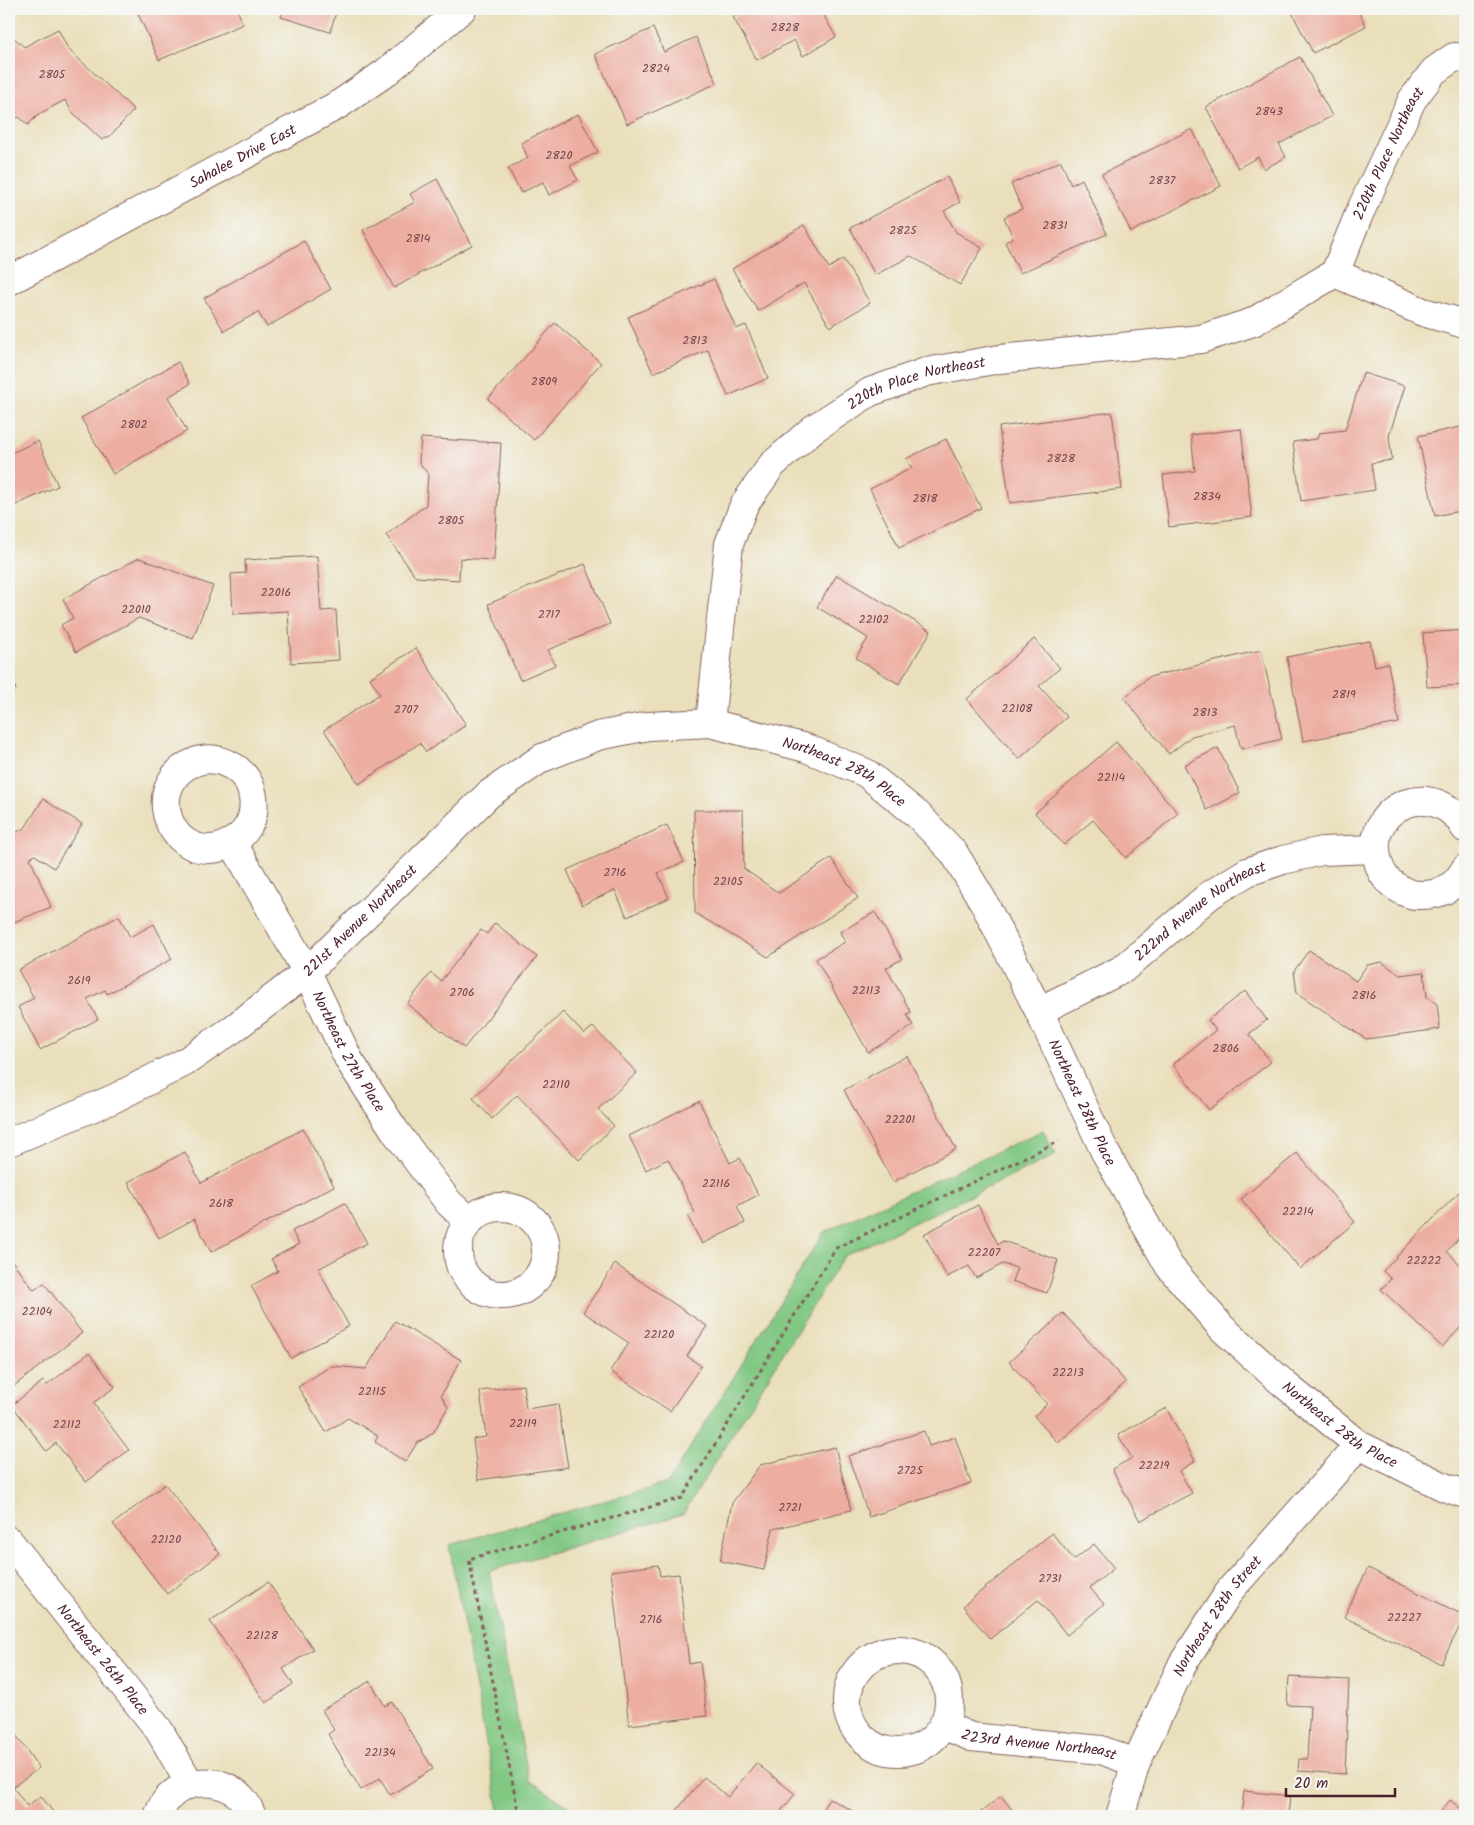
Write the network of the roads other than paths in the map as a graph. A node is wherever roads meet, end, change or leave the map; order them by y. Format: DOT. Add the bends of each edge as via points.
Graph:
graph roads {
  1 [pos="462,9"];
  2 [pos="1465,58"];
  3 [pos="1335,273"];
  4 [pos="9,281"];
  5 [pos="1465,320"];
  6 [pos="710,723"];
  7 [pos="1465,828"];
  8 [pos="232,842"];
  9 [pos="1375,849"];
  10 [pos="1465,869"];
  11 [pos="307,972"];
  12 [pos="1039,1011"];
  13 [pos="9,1142"];
  14 [pos="469,1221"];
  15 [pos="1359,1445"];
  16 [pos="1465,1494"];
  17 [pos="9,1541"];
  18 [pos="943,1725"];
  19 [pos="1136,1763"];
  20 [pos="190,1784"];
  21 [pos="158,1816"];
  22 [pos="252,1816"];
  23 [pos="1120,1816"];
  1 -- 4 [label="street, Sahalee Drive East" via="385,74 338,105"];
  2 -- 3 [label="street, 220th Place Northeast" via="1454,57 1434,70 1412,100"];
  3 -- 5 [label="street" via="1423,312 1458,322"];
  3 -- 6 [label="street, 220th Place Northeast" via="1253,322 1201,339 1000,359 926,372 870,392 813,429 772,466 744,505 729,544"];
  6 -- 11 [label="street, 221st Avenue Northeast" via="648,726 598,736 542,758 489,794"];
  6 -- 12 [label="street, Northeast 28th Place" via="806,748 866,773 918,815 954,853 983,901"];
  7 -- 9 [label="street" via="1459,816 1446,806 1430,801 1413,801 1398,807 1385,818 1377,833"];
  8 -- 11 [label="street, Northeast 27th Place"];
  9 -- 10 [label="street" via="1378,865 1387,880 1416,896 1448,889"];
  9 -- 12 [label="street, 222nd Avenue Northeast" via="1322,851 1247,872 1210,895 1123,969"];
  11 -- 13 [label="street, 221st Avenue Northeast" via="185,1062 113,1099"];
  11 -- 14 [label="street, Northeast 27th Place" via="350,1060 390,1124 449,1202"];
  12 -- 15 [label="street, Northeast 28th Place" via="1105,1152 1169,1266 1222,1328"];
  15 -- 16 [label="street, Northeast 28th Place"];
  15 -- 19 [label="street, Northeast 28th Street" via="1232,1589 1184,1663"];
  17 -- 20 [label="street, Northeast 26th Place" via="159,1730"];
  18 -- 19 [label="street, 223rd Avenue Northeast" via="971,1737 1102,1750"];
  19 -- 23 [label="street, Northeast 28th Street"];
  20 -- 21 [label="street" via="165,1802"];
  20 -- 22 [label="street" via="221,1784 246,1802"];
}
